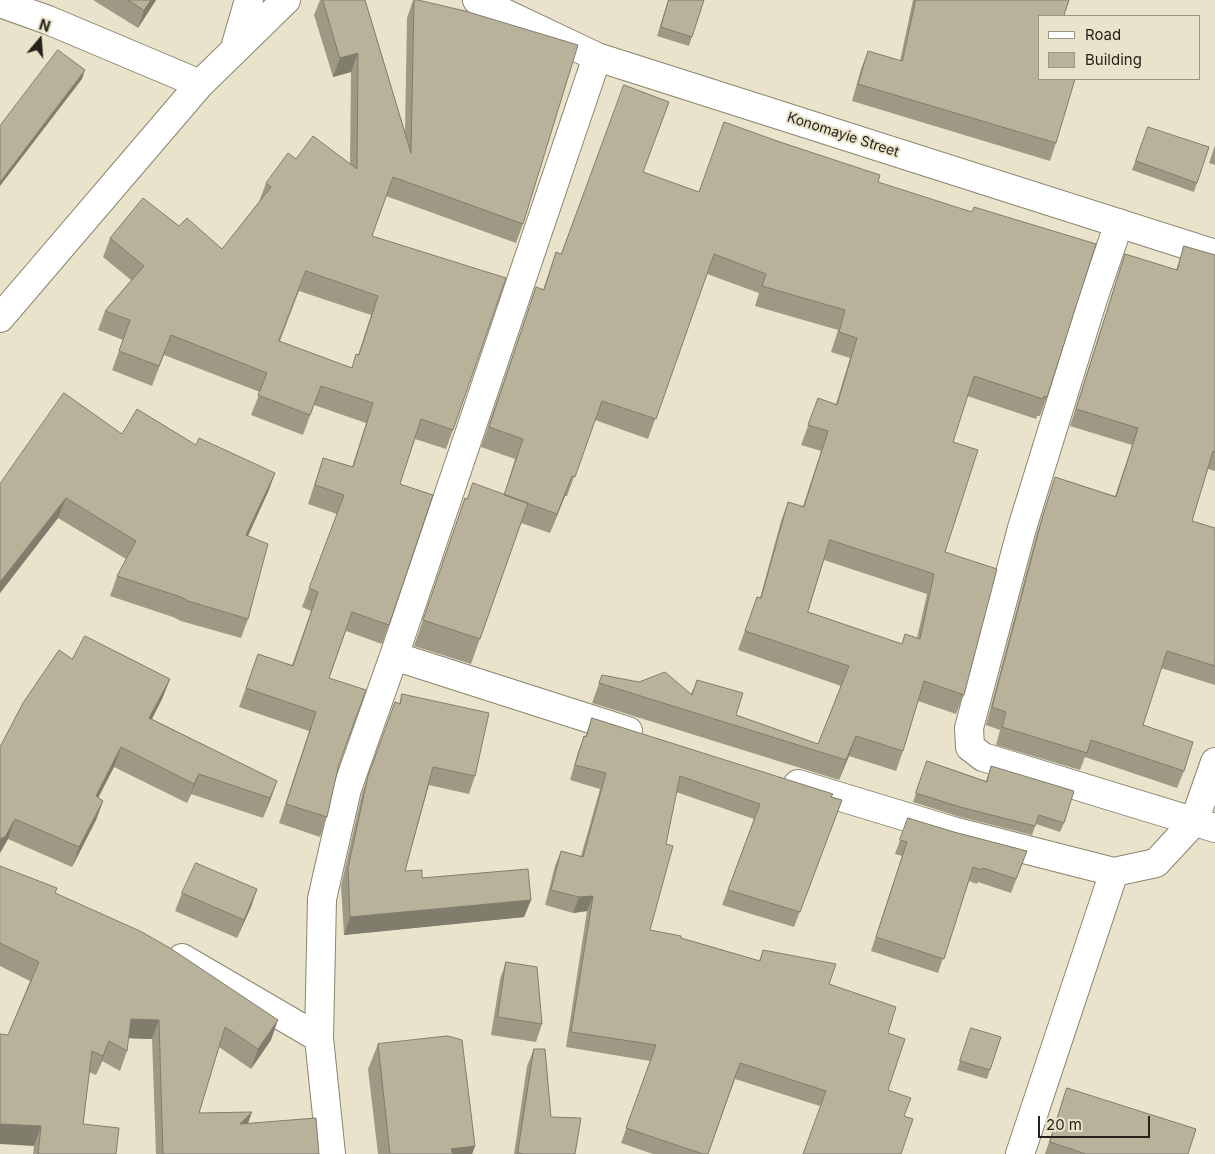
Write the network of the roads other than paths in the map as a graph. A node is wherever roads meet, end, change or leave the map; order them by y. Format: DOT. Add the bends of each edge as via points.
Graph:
graph roads {
  1 [pos="248,0"];
  2 [pos="286,0"];
  3 [pos="477,0"];
  4 [pos="0,3"];
  5 [pos="234,50"];
  6 [pos="597,57"];
  7 [pos="200,84"];
  8 [pos="1119,223"];
  9 [pos="1215,254"];
  10 [pos="0,318"];
  11 [pos="394,656"];
  12 [pos="653,739"];
  13 [pos="1215,762"];
  14 [pos="775,777"];
  15 [pos="1205,825"];
  16 [pos="1114,872"];
  17 [pos="158,944"];
  18 [pos="319,1038"];
  19 [pos="331,1154"];
  20 [pos="1020,1154"];
  1 -- 5 [label="street"];
  2 -- 5 [label="street"];
  3 -- 6 [label="street, Konomayie Street"];
  4 -- 7 [label="street"];
  5 -- 7 [label="street"];
  6 -- 8 [label="street, Konomayie Street"];
  6 -- 11 [label="street"];
  7 -- 10 [label="street"];
  8 -- 9 [label="street, Konomayie Street"];
  8 -- 15 [label="street" via="1022,528 969,728 970,747 983,757"];
  11 -- 12 [label="street"];
  11 -- 18 [label="street" via="347,789 322,899"];
  13 -- 15 [label="street"];
  14 -- 16 [label="street" via="953,831"];
  15 -- 16 [label="street" via="1156,863"];
  16 -- 20 [label="street"];
  17 -- 18 [label="street"];
  18 -- 19 [label="street"];
}
